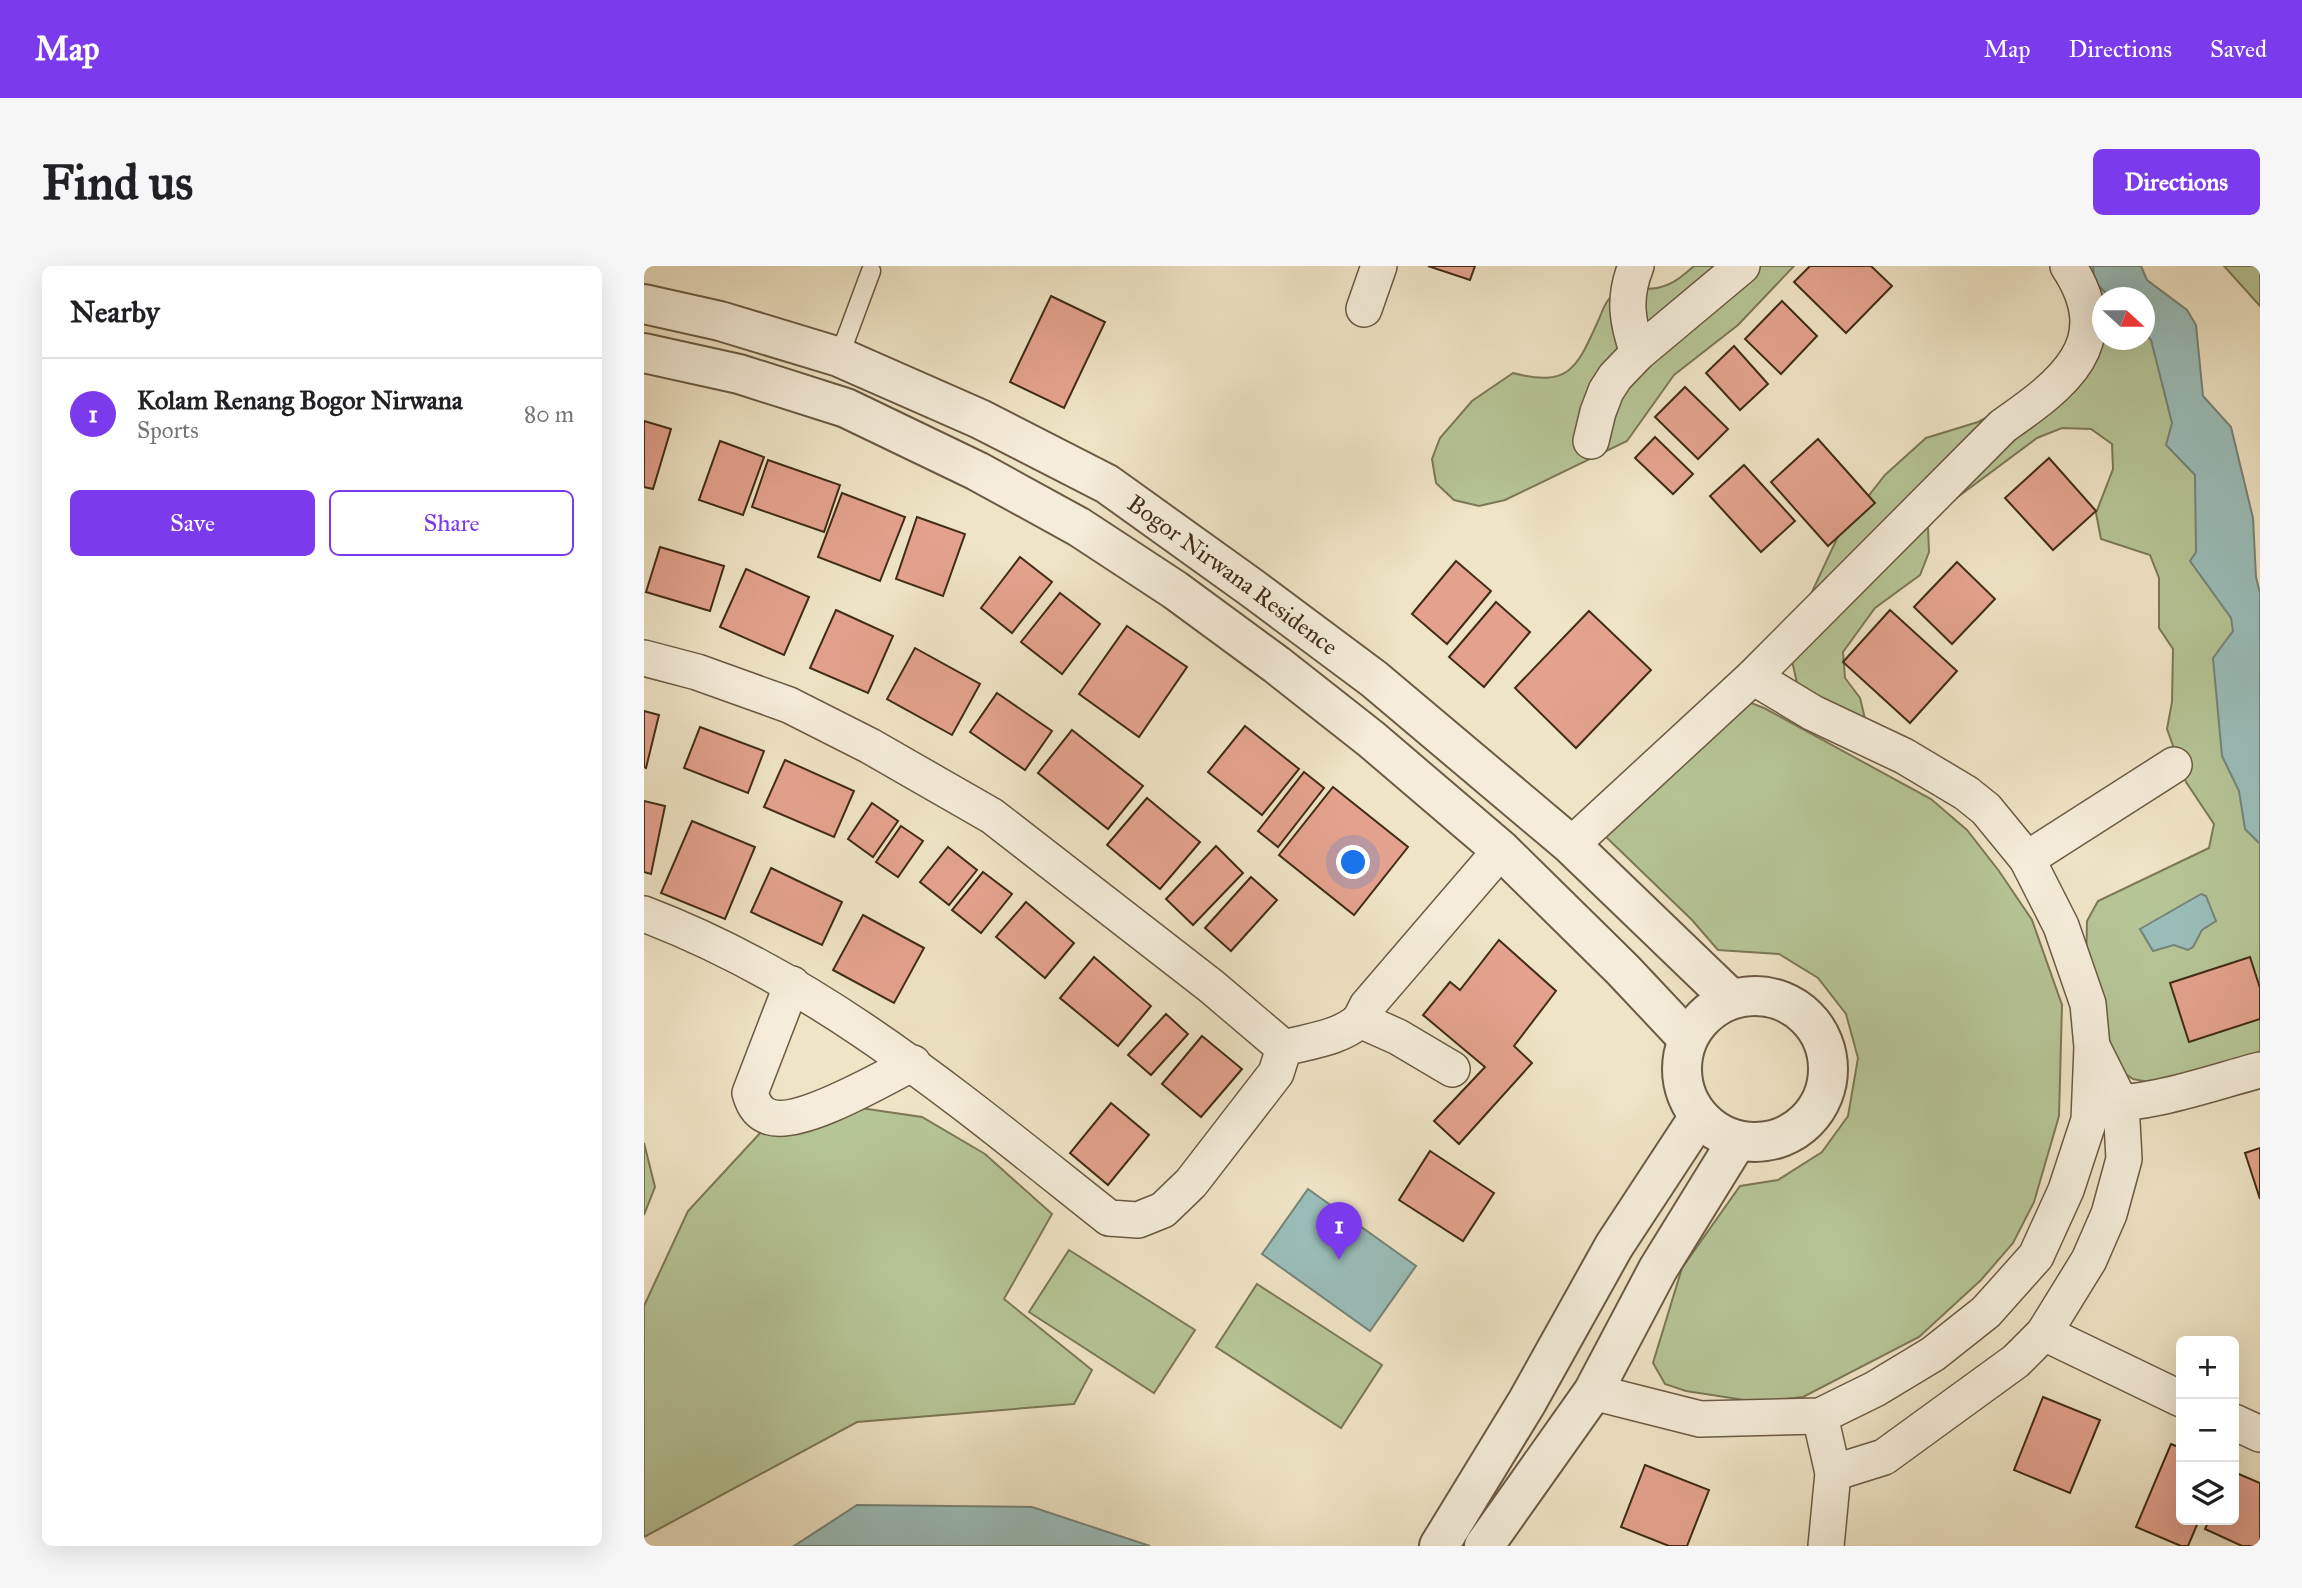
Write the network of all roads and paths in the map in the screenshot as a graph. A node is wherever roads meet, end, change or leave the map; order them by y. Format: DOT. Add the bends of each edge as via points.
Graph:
graph roads {
  1 [pos="1379,266"];
  2 [pos="1636,266"];
  3 [pos="2068,266"];
  4 [pos="1735,268"];
  5 [pos="872,271"];
  6 [pos="644,304"];
  7 [pos="1364,309"];
  8 [pos="644,353"];
  9 [pos="1638,353"];
  10 [pos="839,357"];
  11 [pos="1591,440"];
  12 [pos="1107,484"];
  13 [pos="1079,527"];
  14 [pos="644,658"];
  15 [pos="1753,677"];
  16 [pos="2174,765"];
  17 [pos="1571,845"];
  18 [pos="1502,850"];
  19 [pos="2027,859"];
  20 [pos="644,914"];
  21 [pos="792,984"];
  22 [pos="1731,999"];
  23 [pos="1360,1020"];
  24 [pos="1687,1038"];
  25 [pos="1284,1048"];
  26 [pos="913,1063"];
  27 [pos="1452,1069"];
  28 [pos="2260,1070"];
  29 [pos="2105,1104"];
  30 [pos="1698,1118"];
  31 [pos="1737,1141"];
  32 [pos="2044,1333"];
  33 [pos="1593,1392"];
  34 [pos="2176,1397"];
  35 [pos="1820,1416"];
  36 [pos="2239,1424"];
  37 [pos="2260,1434"];
  38 [pos="1833,1473"];
  39 [pos="1439,1546"];
  40 [pos="1484,1546"];
  41 [pos="1826,1546"];
  1 -- 7 [label="street"];
  2 -- 9 [label="street" via="1628,298 1628,324"];
  3 -- 15 [label="street" via="2080,283 2088,323 2080,355 2068,374 2003,426"];
  4 -- 9 [label="street"];
  5 -- 10 [label="lane"];
  6 -- 10 [label="street, Bogor Nirwana Residence" via="720,321"];
  8 -- 13 [label="street, Bogor Nirwana Residence" via="739,374 846,408"];
  9 -- 11 [label="street" via="1606,391"];
  10 -- 12 [label="street, Bogor Nirwana Residence" via="980,419"];
  12 -- 13 [label="street"];
  12 -- 17 [label="street, Bogor Nirwana Residence" via="1374,679"];
  13 -- 18 [label="street, Bogor Nirwana Residence" via="1277,665"];
  14 -- 25 [label="street" via="789,705 992,816"];
  15 -- 17 [label="street"];
  15 -- 19 [label="street" via="1813,713 1904,755 1966,793 1986,809"];
  16 -- 19 [label="street"];
  17 -- 22 [label="street, Bogor Nirwana Residence"];
  18 -- 23 [label="street" via="1367,1006"];
  18 -- 24 [label="street, Bogor Nirwana Residence"];
  19 -- 29 [label="street" via="2061,926 2088,1004"];
  20 -- 21 [label="street"];
  21 -- 26 [label="street"];
  21 -- 26 [label="street" via="750,1093 754,1106 768,1117 810,1113"];
  22 -- 24 [label="street" via="1699,1020"];
  22 -- 31 [label="street" via="1758,995 1785,1001 1807,1016 1822,1039 1829,1066 1825,1093 1811,1117 1790,1134 1764,1143"];
  23 -- 25 [label="street" via="1335,1034"];
  23 -- 27 [label="street"];
  24 -- 30 [label="street" via="1682,1080"];
  25 -- 26 [label="street" via="1276,1073 1191,1183 1163,1210 1138,1220 1109,1218"];
  28 -- 29 [label="street"];
  29 -- 32 [label="street" via="2124,1159 2109,1214 2089,1260"];
  29 -- 35 [label="street" via="2089,1120 2066,1190 2036,1256 1986,1312 1933,1354"];
  30 -- 31 [label="street"];
  30 -- 39 [label="street" via="1614,1246"];
  31 -- 33 [label="street" via="1658,1269"];
  32 -- 34 [label="street"];
  32 -- 38 [label="street" via="2016,1361 1884,1457"];
  33 -- 35 [label="street" via="1700,1419"];
  33 -- 40 [label="street"];
  35 -- 38 [label="street"];
  36 -- 37 [label="street"];
  38 -- 41 [label="street"];
}
